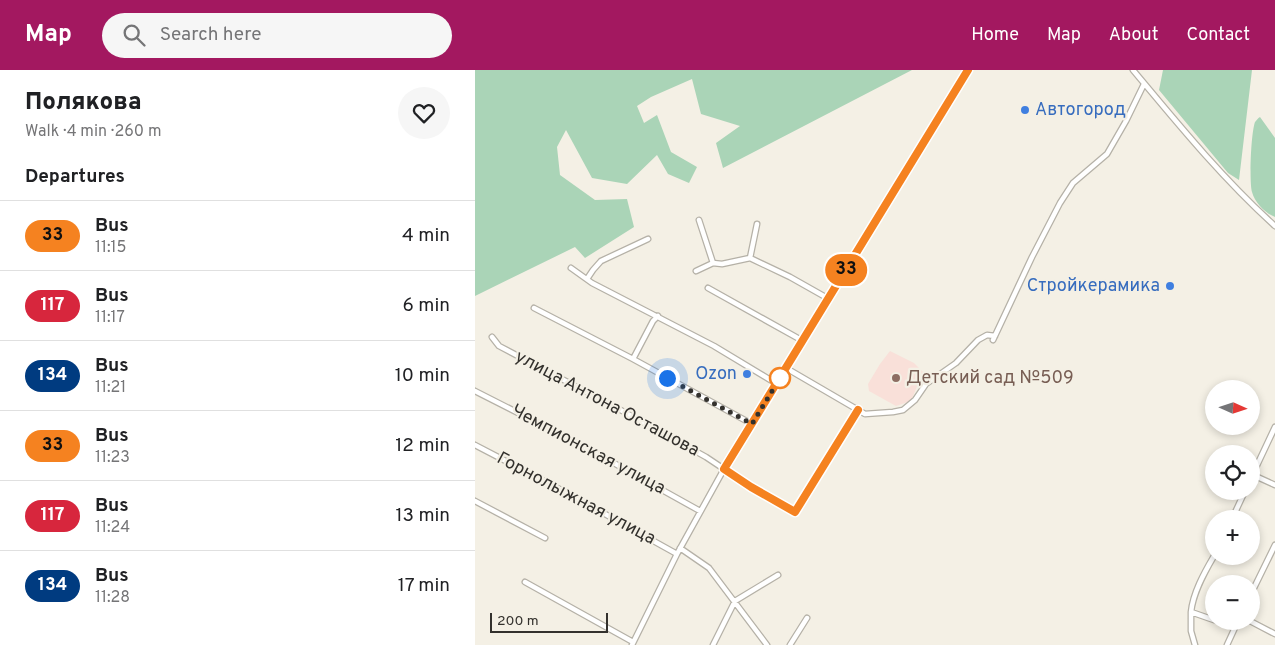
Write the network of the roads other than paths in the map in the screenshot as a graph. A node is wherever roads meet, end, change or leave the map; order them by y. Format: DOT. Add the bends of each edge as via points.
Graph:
graph roads {
  1 [pos="968,70"];
  2 [pos="1133,70"];
  3 [pos="1144,84"];
  4 [pos="699,220"];
  5 [pos="757,224"];
  6 [pos="1275,226"];
  7 [pos="648,239"];
  8 [pos="750,258"];
  9 [pos="713,263"];
  10 [pos="571,268"];
  11 [pos="696,271"];
  12 [pos="587,280"];
  13 [pos="708,288"];
  14 [pos="829,299"];
  15 [pos="534,308"];
  16 [pos="658,316"];
  17 [pos="492,337"];
  18 [pos="803,341"];
  19 [pos="633,359"];
  20 [pos="786,368"];
  21 [pos="777,384"];
  22 [pos="475,391"];
  23 [pos="858,410"];
  24 [pos="752,424"];
  25 [pos="1275,427"];
  26 [pos="475,445"];
  27 [pos="1260,460"];
  28 [pos="724,469"];
  29 [pos="1260,480"];
  30 [pos="1275,485"];
  31 [pos="475,501"];
  32 [pos="701,511"];
  33 [pos="545,538"];
  34 [pos="1275,545"];
  35 [pos="681,548"];
  36 [pos="677,554"];
  37 [pos="1209,565"];
  38 [pos="778,575"];
  39 [pos="1260,576"];
  40 [pos="525,582"];
  41 [pos="735,601"];
  42 [pos="1191,612"];
  43 [pos="1205,617"];
  44 [pos="807,618"];
  45 [pos="1260,626"];
  46 [pos="1234,630"];
  47 [pos="1275,634"];
  48 [pos="633,644"];
  49 [pos="713,645"];
  50 [pos="767,645"];
  51 [pos="790,645"];
  52 [pos="1195,645"];
  53 [pos="1227,645"];
  1 -- 14 [label="street"];
  2 -- 3 [label="street"];
  3 -- 6 [label="street" via="1204,155"];
  3 -- 23 [label="street" via="1107,154 1073,183 1060,203 994,338 987,335 978,340 956,363 925,384 915,400 903,410 865,414"];
  4 -- 9 [label="street"];
  5 -- 8 [label="street"];
  7 -- 12 [label="street" via="601,261"];
  8 -- 9 [label="street"];
  8 -- 14 [label="street"];
  9 -- 11 [label="street"];
  10 -- 12 [label="street"];
  12 -- 16 [label="street"];
  13 -- 18 [label="street"];
  14 -- 18 [label="street"];
  15 -- 19 [label="street"];
  16 -- 19 [label="street"];
  16 -- 21 [label="street"];
  17 -- 28 [label="street, улица Антона Осташова" via="499,346 625,412"];
  18 -- 20 [label="street"];
  19 -- 24 [label="street"];
  20 -- 21 [label="street"];
  20 -- 23 [label="street"];
  21 -- 24 [label="street"];
  22 -- 32 [label="street, Чемпионская улица"];
  23 -- 28 [label="street, улица Антона Осташова" via="795,512"];
  24 -- 28 [label="street"];
  25 -- 27 [label="street"];
  26 -- 36 [label="street, Горнолыжная улица"];
  28 -- 32 [label="street"];
  29 -- 30 [label="street"];
  31 -- 33 [label="street"];
  32 -- 35 [label="street"];
  34 -- 39 [label="street"];
  35 -- 36 [label="street"];
  35 -- 41 [label="street" via="703,562"];
  36 -- 48 [label="street"];
  37 -- 42 [label="street" via="1198,587"];
  38 -- 41 [label="street"];
  40 -- 48 [label="street"];
  41 -- 49 [label="street"];
  41 -- 50 [label="street"];
  42 -- 43 [label="street"];
  42 -- 52 [label="street"];
  44 -- 51 [label="street"];
  45 -- 47 [label="street"];
  46 -- 53 [label="street"];
}
